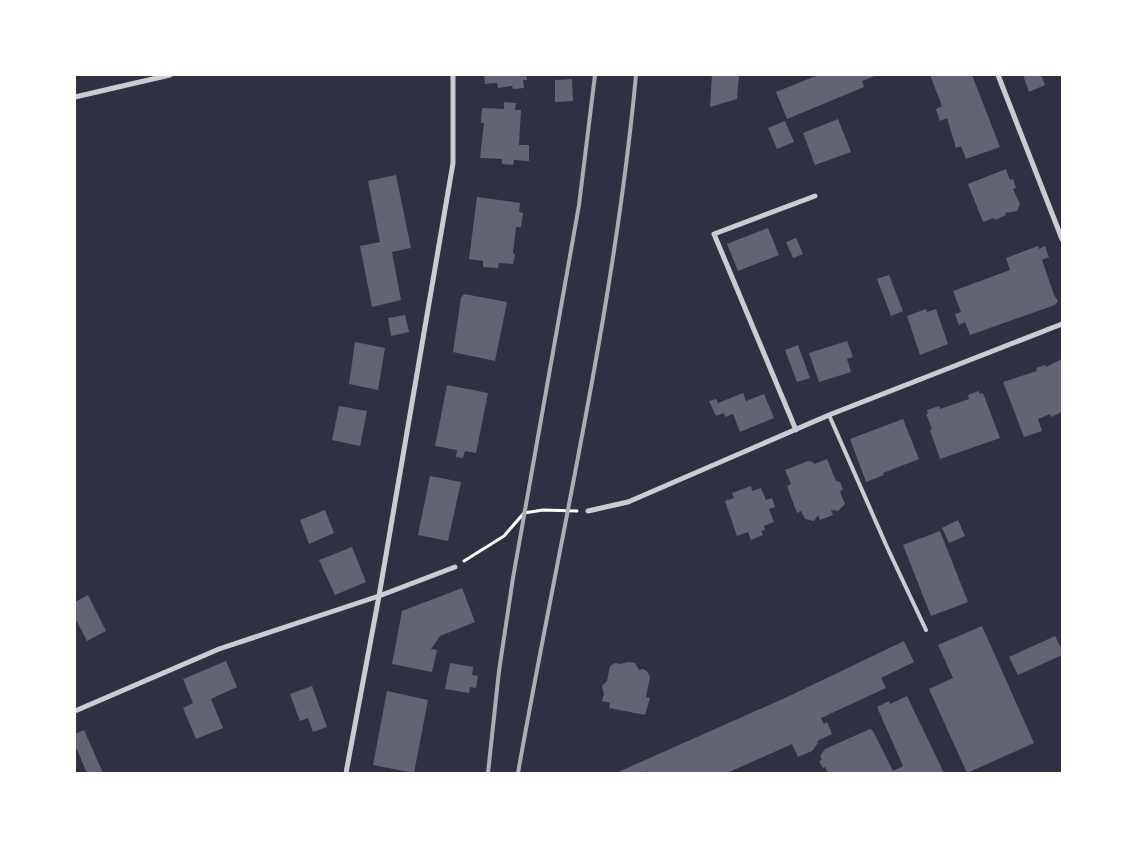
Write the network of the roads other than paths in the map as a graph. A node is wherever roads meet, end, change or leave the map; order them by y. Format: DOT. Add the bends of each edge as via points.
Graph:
graph roads {
  1 [pos="170,75"];
  2 [pos="453,75"];
  3 [pos="998,75"];
  4 [pos="75,96"];
  5 [pos="815,196"];
  6 [pos="1062,239"];
  7 [pos="1062,324"];
  8 [pos="829,415"];
  9 [pos="796,430"];
  10 [pos="588,511"];
  11 [pos="454,567"];
  12 [pos="379,596"];
  13 [pos="926,630"];
  14 [pos="75,710"];
  15 [pos="346,773"];
  1 -- 4 [label="street"];
  2 -- 12 [label="street" via="453,163"];
  3 -- 6 [label="street"];
  5 -- 9 [label="street" via="714,234"];
  7 -- 8 [label="street"];
  8 -- 9 [label="street"];
  8 -- 13 [label="lane"];
  9 -- 10 [label="street" via="628,502"];
  11 -- 12 [label="street"];
  12 -- 14 [label="street" via="219,650"];
  12 -- 15 [label="street"];
}
